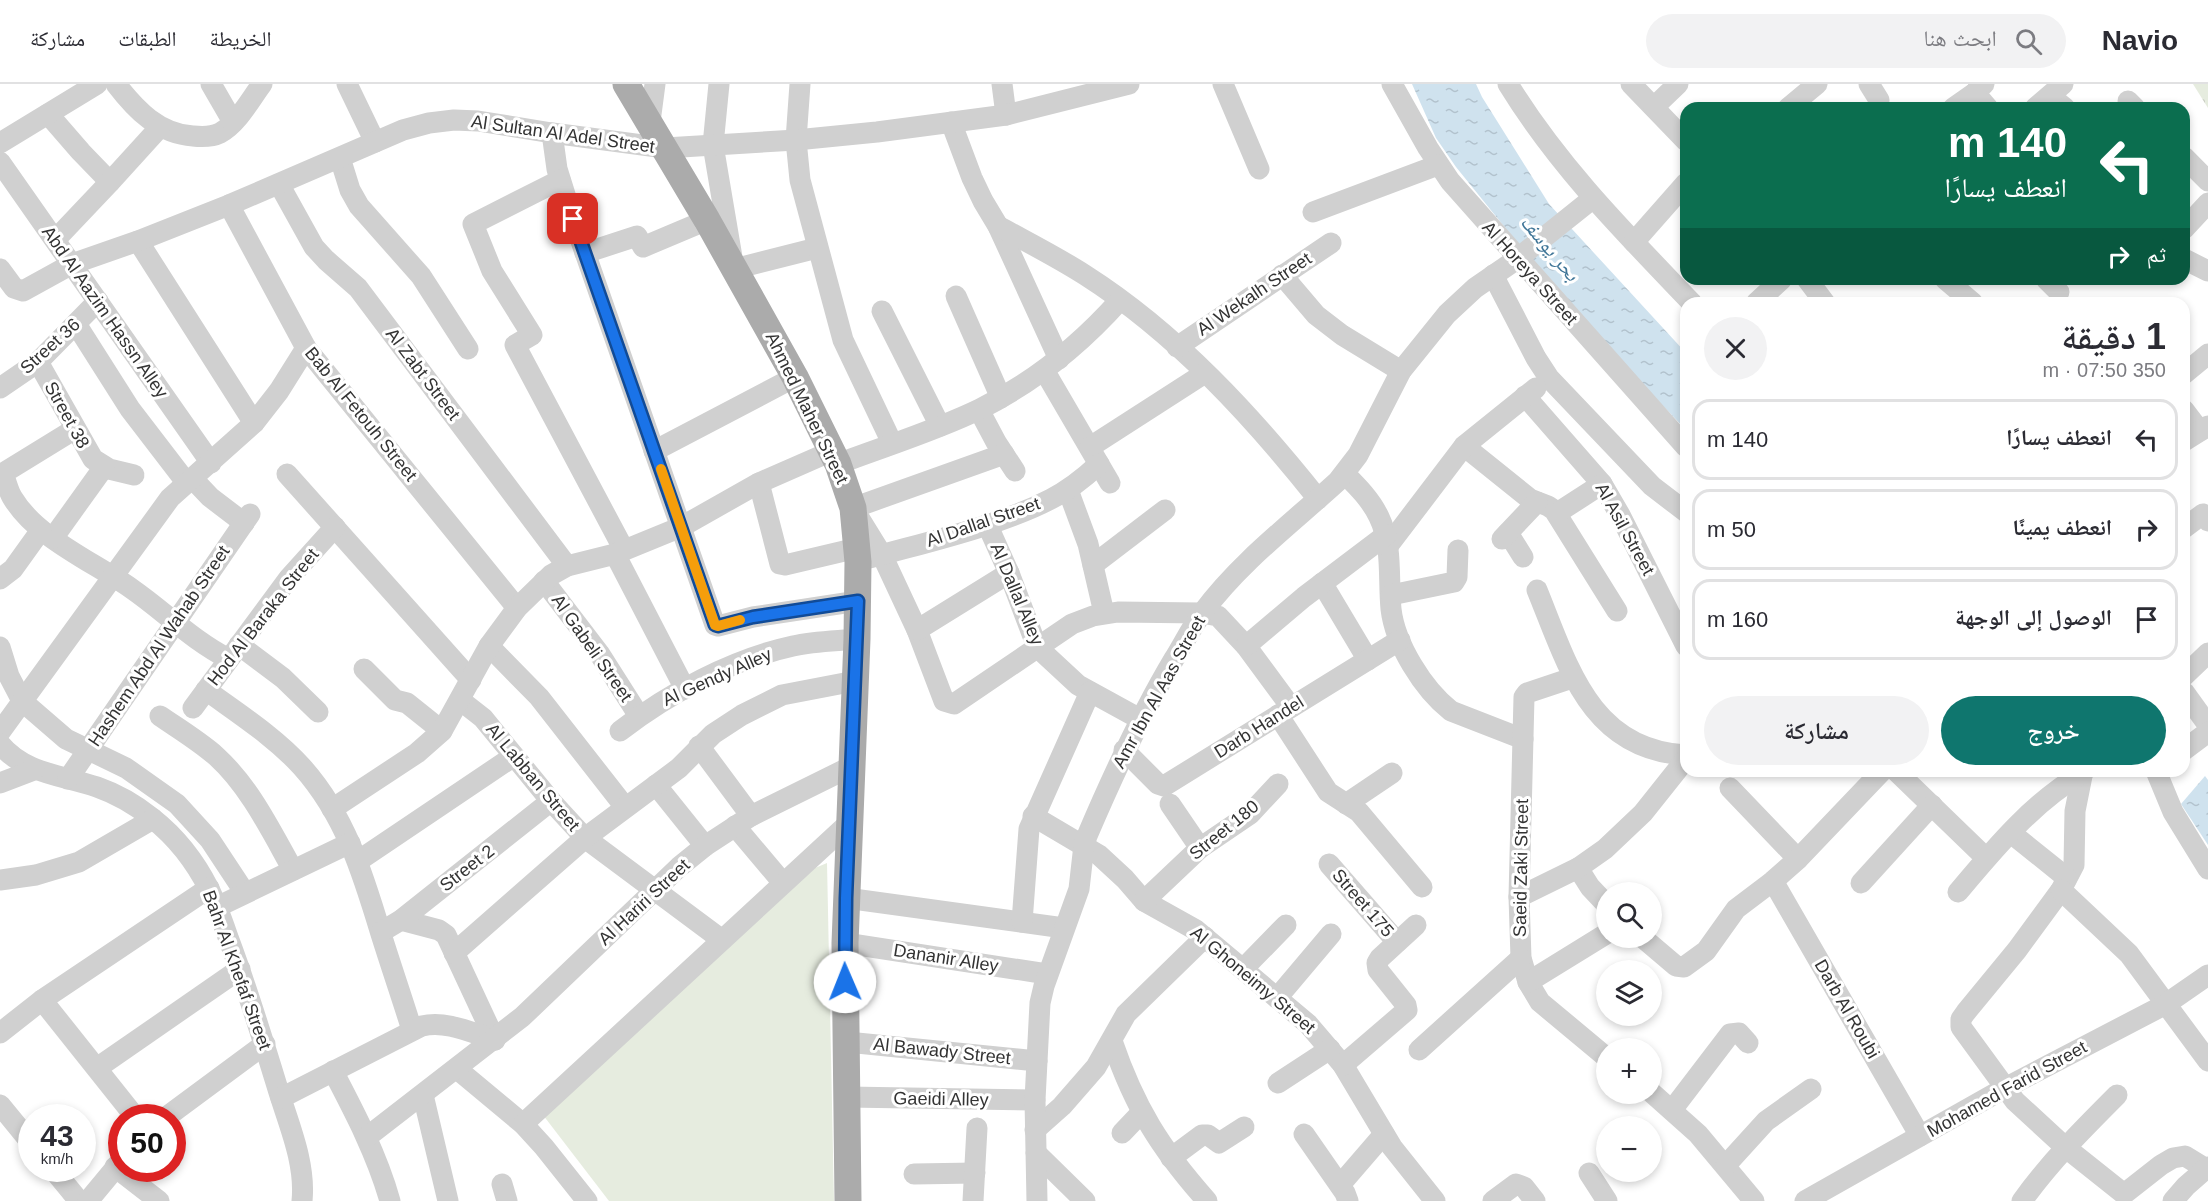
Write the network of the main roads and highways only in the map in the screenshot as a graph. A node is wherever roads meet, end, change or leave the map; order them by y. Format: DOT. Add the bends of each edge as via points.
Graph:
graph roads {
  1 [pos="626,84"];
  2 [pos="848,1201"];
  1 -- 2 [label="main road, Ahmed Maher Street" via="795,377 835,458 866,555 858,601 846,898"];
}
